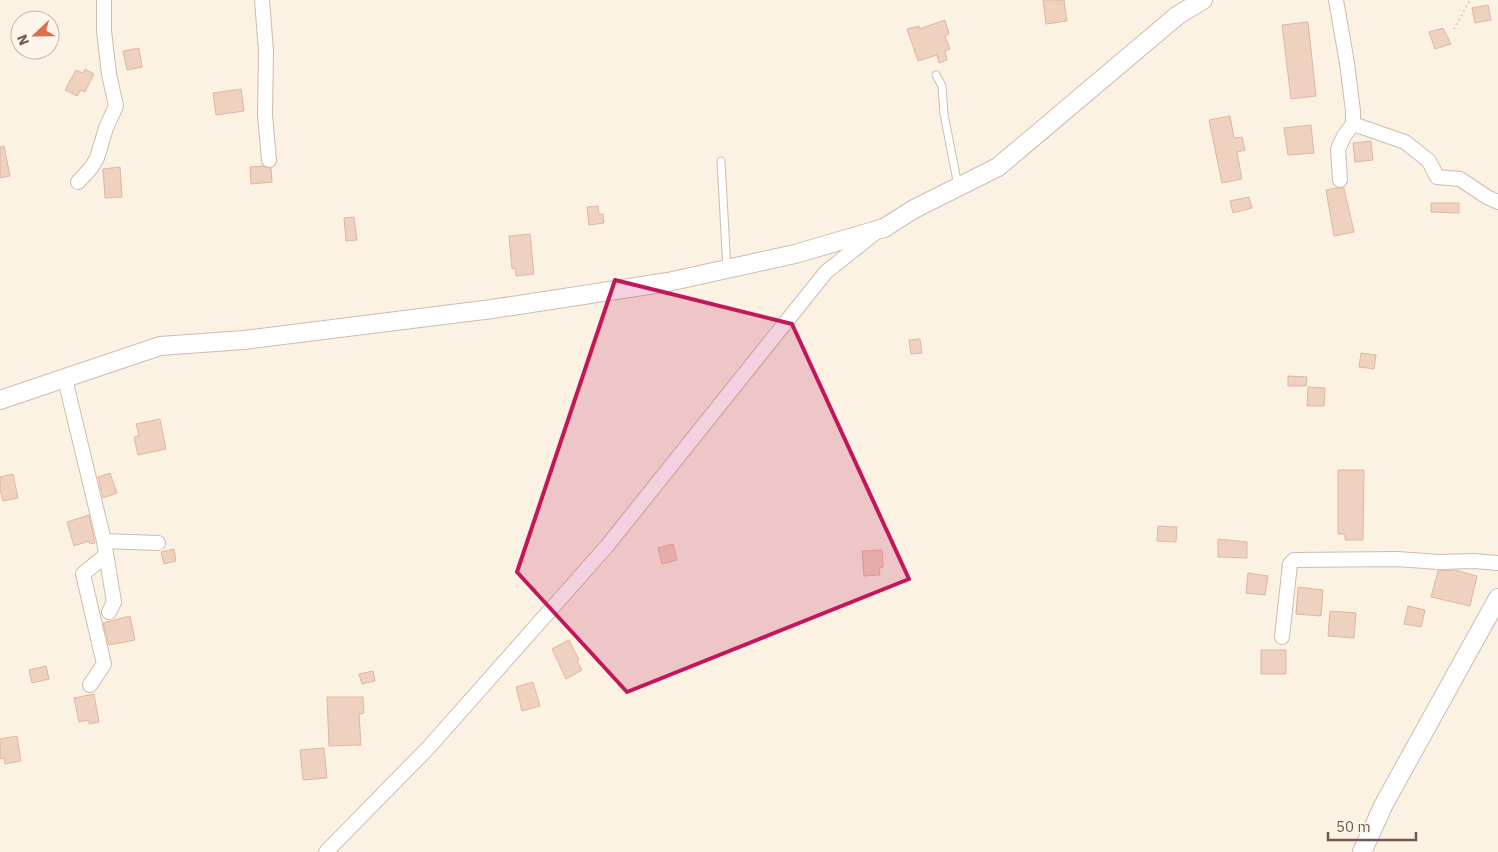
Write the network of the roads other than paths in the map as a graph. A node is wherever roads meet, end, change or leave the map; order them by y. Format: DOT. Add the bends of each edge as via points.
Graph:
graph roads {
  1 [pos="104,0"];
  2 [pos="262,0"];
  3 [pos="1204,0"];
  4 [pos="1336,0"];
  5 [pos="936,74"];
  6 [pos="1353,124"];
  7 [pos="269,160"];
  8 [pos="721,161"];
  9 [pos="1340,180"];
  10 [pos="78,182"];
  11 [pos="958,187"];
  12 [pos="1498,202"];
  13 [pos="884,228"];
  14 [pos="727,269"];
  15 [pos="66,379"];
  16 [pos="0,400"];
  17 [pos="158,543"];
  18 [pos="105,548"];
  19 [pos="1498,563"];
  20 [pos="1498,598"];
  21 [pos="109,612"];
  22 [pos="1282,637"];
  23 [pos="90,685"];
  24 [pos="326,852"];
  25 [pos="1362,852"];
  1 -- 10 [label="street" via="104,31 116,106 97,158"];
  2 -- 7 [label="street"];
  3 -- 11 [label="street" via="1178,15 998,167"];
  4 -- 6 [label="street" via="1350,82"];
  5 -- 11 [label="lane" via="942,86"];
  6 -- 9 [label="street" via="1338,149"];
  6 -- 12 [label="street" via="1405,142 1429,161 1437,177 1460,179"];
  8 -- 14 [label="lane"];
  11 -- 13 [label="street"];
  13 -- 14 [label="street" via="795,254"];
  13 -- 24 [label="street" via="826,272 607,546 429,747"];
  14 -- 15 [label="street" via="668,282 501,308 244,340 160,346"];
  15 -- 16 [label="street"];
  15 -- 18 [label="street"];
  17 -- 18 [label="street"];
  18 -- 21 [label="street" via="114,602"];
  18 -- 23 [label="street" via="82,574 104,664"];
  19 -- 22 [label="street" via="1397,558 1294,560 1290,564"];
  20 -- 25 [label="street" via="1384,804"];
}
